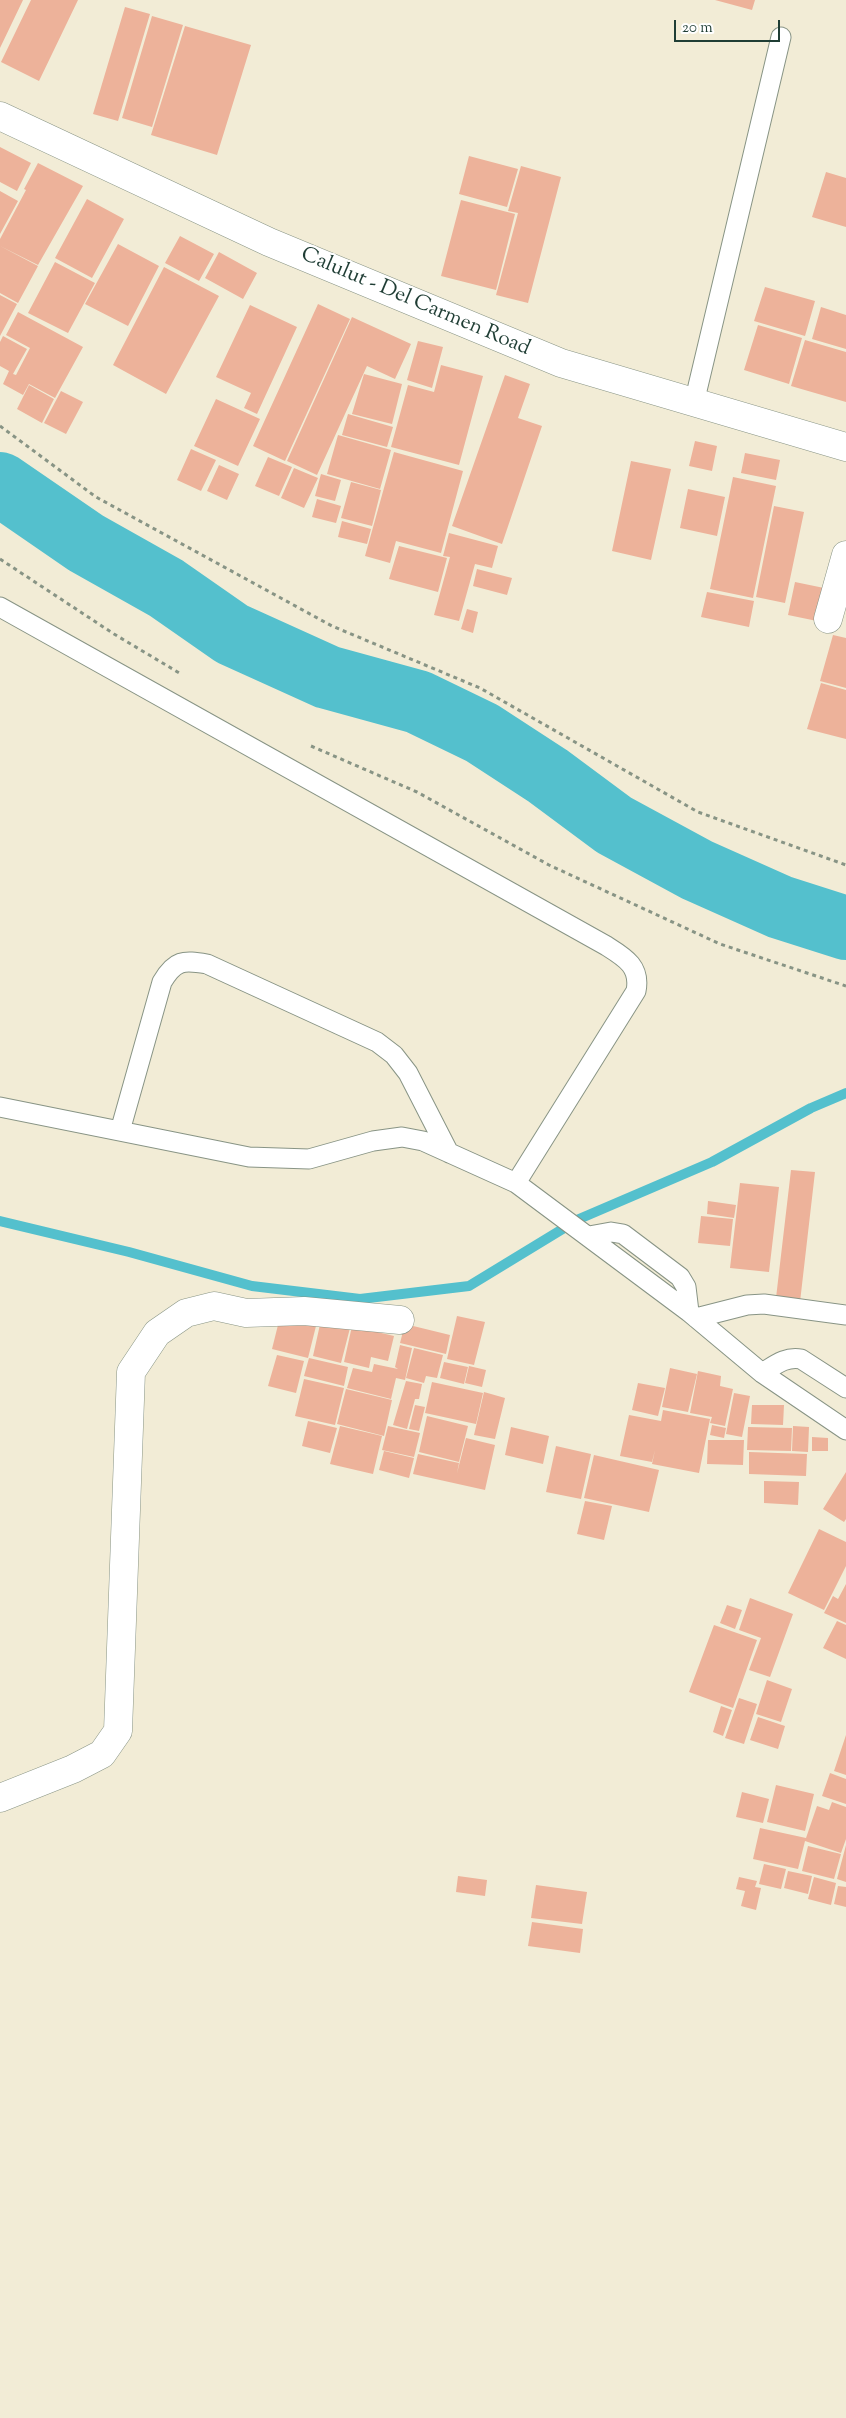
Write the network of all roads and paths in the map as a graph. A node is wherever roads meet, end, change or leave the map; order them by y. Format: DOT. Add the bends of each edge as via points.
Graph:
graph roads {
  1 [pos="781,37"];
  2 [pos="0,116"];
  3 [pos="694,402"];
  4 [pos="0,426"];
  5 [pos="846,447"];
  6 [pos="846,556"];
  7 [pos="0,559"];
  8 [pos="0,607"];
  9 [pos="828,619"];
  10 [pos="189,678"];
  11 [pos="308,745"];
  12 [pos="846,865"];
  13 [pos="846,986"];
  14 [pos="0,1107"];
  15 [pos="120,1131"];
  16 [pos="449,1153"];
  17 [pos="516,1182"];
  18 [pos="693,1315"];
  19 [pos="846,1316"];
  20 [pos="400,1320"];
  21 [pos="762,1373"];
  22 [pos="846,1388"];
  23 [pos="846,1430"];
  24 [pos="0,1798"];
  1 -- 3 [label="lane"];
  2 -- 3 [label="main road, Calulut - Del Carmen Road" via="269,242 402,298 561,363"];
  3 -- 5 [label="main road, Calulut - Del Carmen Road"];
  4 -- 12 [label="path" via="96,497 332,626 480,688 698,812"];
  6 -- 9 [label="main road"];
  7 -- 10 [label="path" via="114,634"];
  8 -- 17 [label="lane" via="597,940 630,962 637,974 636,992"];
  11 -- 13 [label="path" via="417,792 549,865 720,944"];
  14 -- 15 [label="lane"];
  15 -- 16 [label="lane" via="249,1157 309,1160 372,1141 402,1137 424,1141"];
  15 -- 16 [label="lane" via="162,982 175,966 186,961 207,964 377,1042 394,1054 408,1073"];
  16 -- 17 [label="lane"];
  17 -- 18 [label="lane"];
  18 -- 19 [label="lane" via="764,1304"];
  18 -- 21 [label="lane"];
  20 -- 24 [label="main road" via="304,1311 246,1313 214,1306 186,1313 157,1333 131,1372 118,1731 102,1754"];
  21 -- 22 [label="lane" via="793,1357"];
  21 -- 23 [label="lane"];
}
